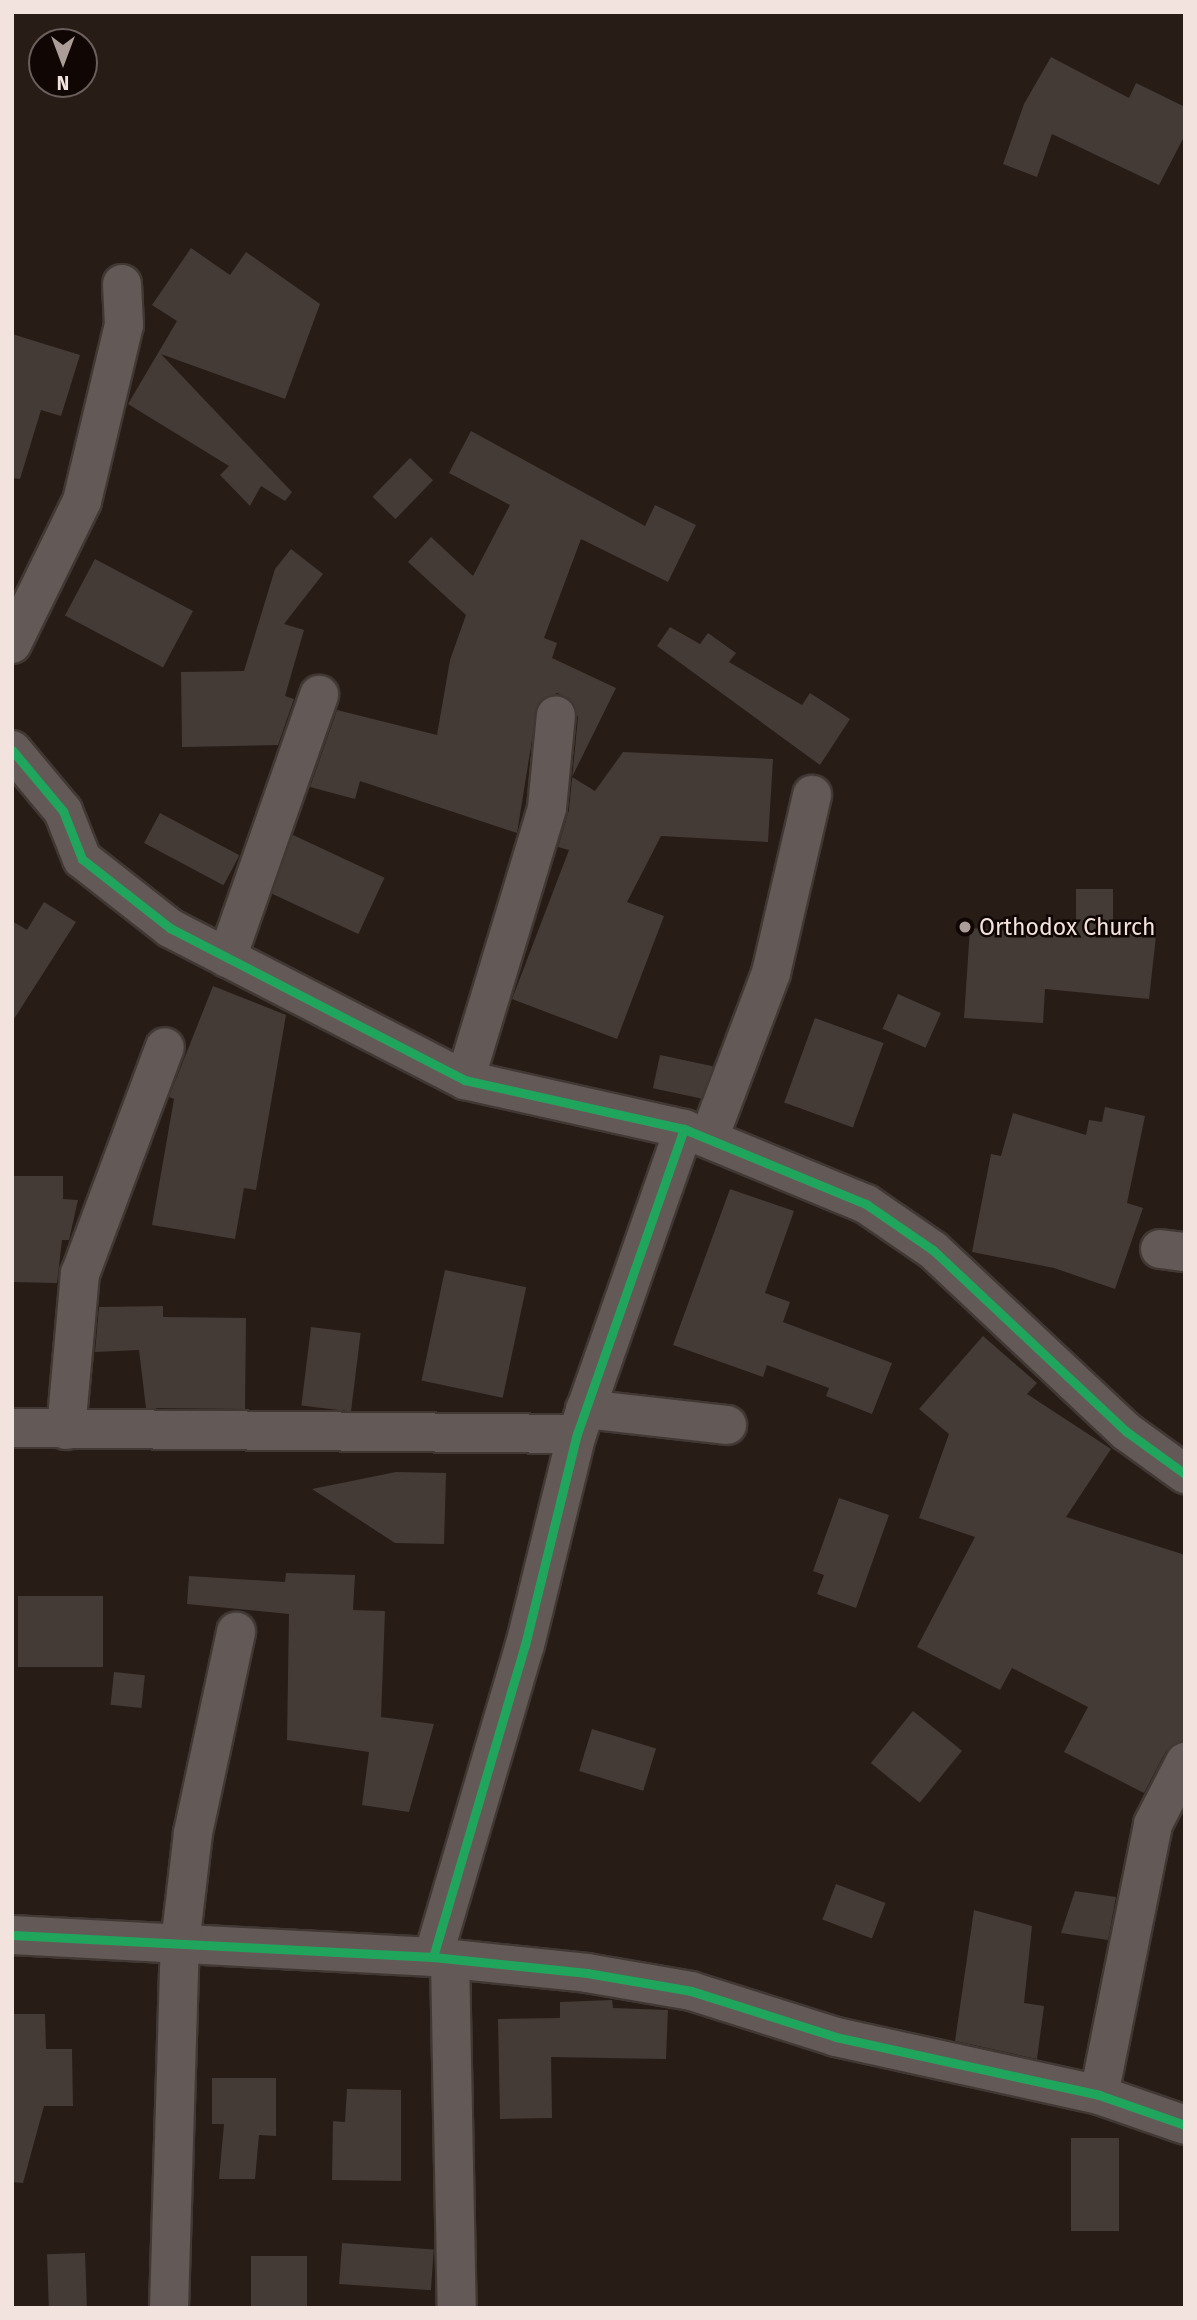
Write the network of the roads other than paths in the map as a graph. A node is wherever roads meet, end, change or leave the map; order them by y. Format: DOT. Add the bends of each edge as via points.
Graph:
graph roads {
  1 [pos="122,284"];
  2 [pos="12,644"];
  3 [pos="319,695"];
  4 [pos="556,715"];
  5 [pos="12,750"];
  6 [pos="812,795"];
  7 [pos="228,958"];
  8 [pos="165,1047"];
  9 [pos="465,1080"];
  10 [pos="696,1133"];
  11 [pos="581,1421"];
  12 [pos="727,1425"];
  13 [pos="12,1428"];
  14 [pos="66,1430"];
  15 [pos="1185,1474"];
  16 [pos="236,1632"];
  17 [pos="1185,1762"];
  18 [pos="12,1935"];
  19 [pos="180,1944"];
  20 [pos="441,1958"];
  21 [pos="1099,2095"];
  22 [pos="1185,2125"];
  23 [pos="169,2308"];
  24 [pos="457,2308"];
  1 -- 2 [label="street" via="124,325 82,501"];
  3 -- 7 [label="street"];
  4 -- 9 [label="street" via="547,808"];
  5 -- 7 [label="street" via="63,811 82,859 170,928"];
  6 -- 10 [label="street" via="771,973"];
  7 -- 9 [label="street"];
  8 -- 14 [label="street" via="80,1274"];
  9 -- 10 [label="street"];
  10 -- 11 [label="street"];
  10 -- 15 [label="street" via="866,1204 933,1250 1127,1432"];
  11 -- 12 [label="street"];
  11 -- 14 [label="street"];
  11 -- 20 [label="street"];
  13 -- 14 [label="street"];
  16 -- 19 [label="street" via="193,1833"];
  17 -- 21 [label="street" via="1153,1825"];
  18 -- 19 [label="street"];
  19 -- 20 [label="street"];
  19 -- 23 [label="street"];
  20 -- 21 [label="street" via="691,1991 836,2037"];
  20 -- 24 [label="street"];
  21 -- 22 [label="street"];
}
